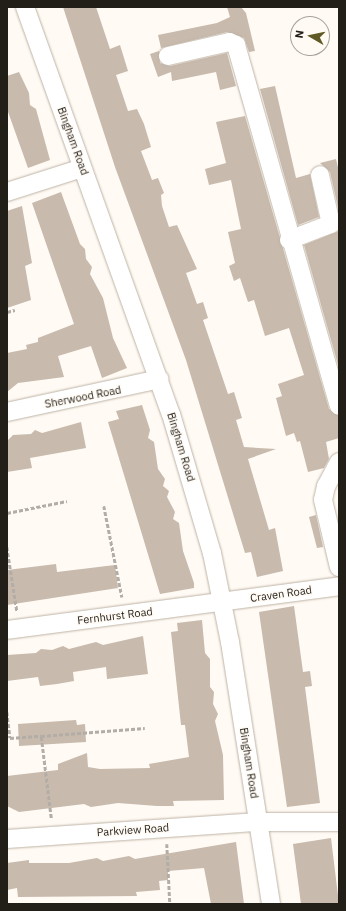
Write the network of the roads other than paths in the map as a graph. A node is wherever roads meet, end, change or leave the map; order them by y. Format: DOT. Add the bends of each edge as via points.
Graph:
graph roads {
  1 [pos="25,7"];
  2 [pos="168,56"];
  3 [pos="82,168"];
  4 [pos="320,175"];
  5 [pos="7,192"];
  6 [pos="289,240"];
  7 [pos="159,380"];
  8 [pos="339,406"];
  9 [pos="7,412"];
  10 [pos="339,462"];
  11 [pos="339,567"];
  12 [pos="339,586"];
  13 [pos="223,602"];
  14 [pos="7,630"];
  15 [pos="258,822"];
  16 [pos="339,822"];
  17 [pos="7,839"];
  18 [pos="271,904"];
  1 -- 3 [label="street, Bingham Road"];
  2 -- 6 [label="street" via="229,42 236,45"];
  3 -- 5 [label="street"];
  3 -- 7 [label="street, Bingham Road"];
  4 -- 6 [label="street" via="330,224"];
  6 -- 8 [label="street"];
  7 -- 9 [label="street, Sherwood Road"];
  7 -- 13 [label="street, Bingham Road"];
  10 -- 11 [label="street" via="326,486 323,500"];
  12 -- 13 [label="street, Craven Road"];
  13 -- 14 [label="street, Fernhurst Road"];
  13 -- 15 [label="street, Bingham Road"];
  15 -- 16 [label="street, Parkview Road"];
  15 -- 17 [label="street, Parkview Road"];
  15 -- 18 [label="street, Bingham Road"];
}
